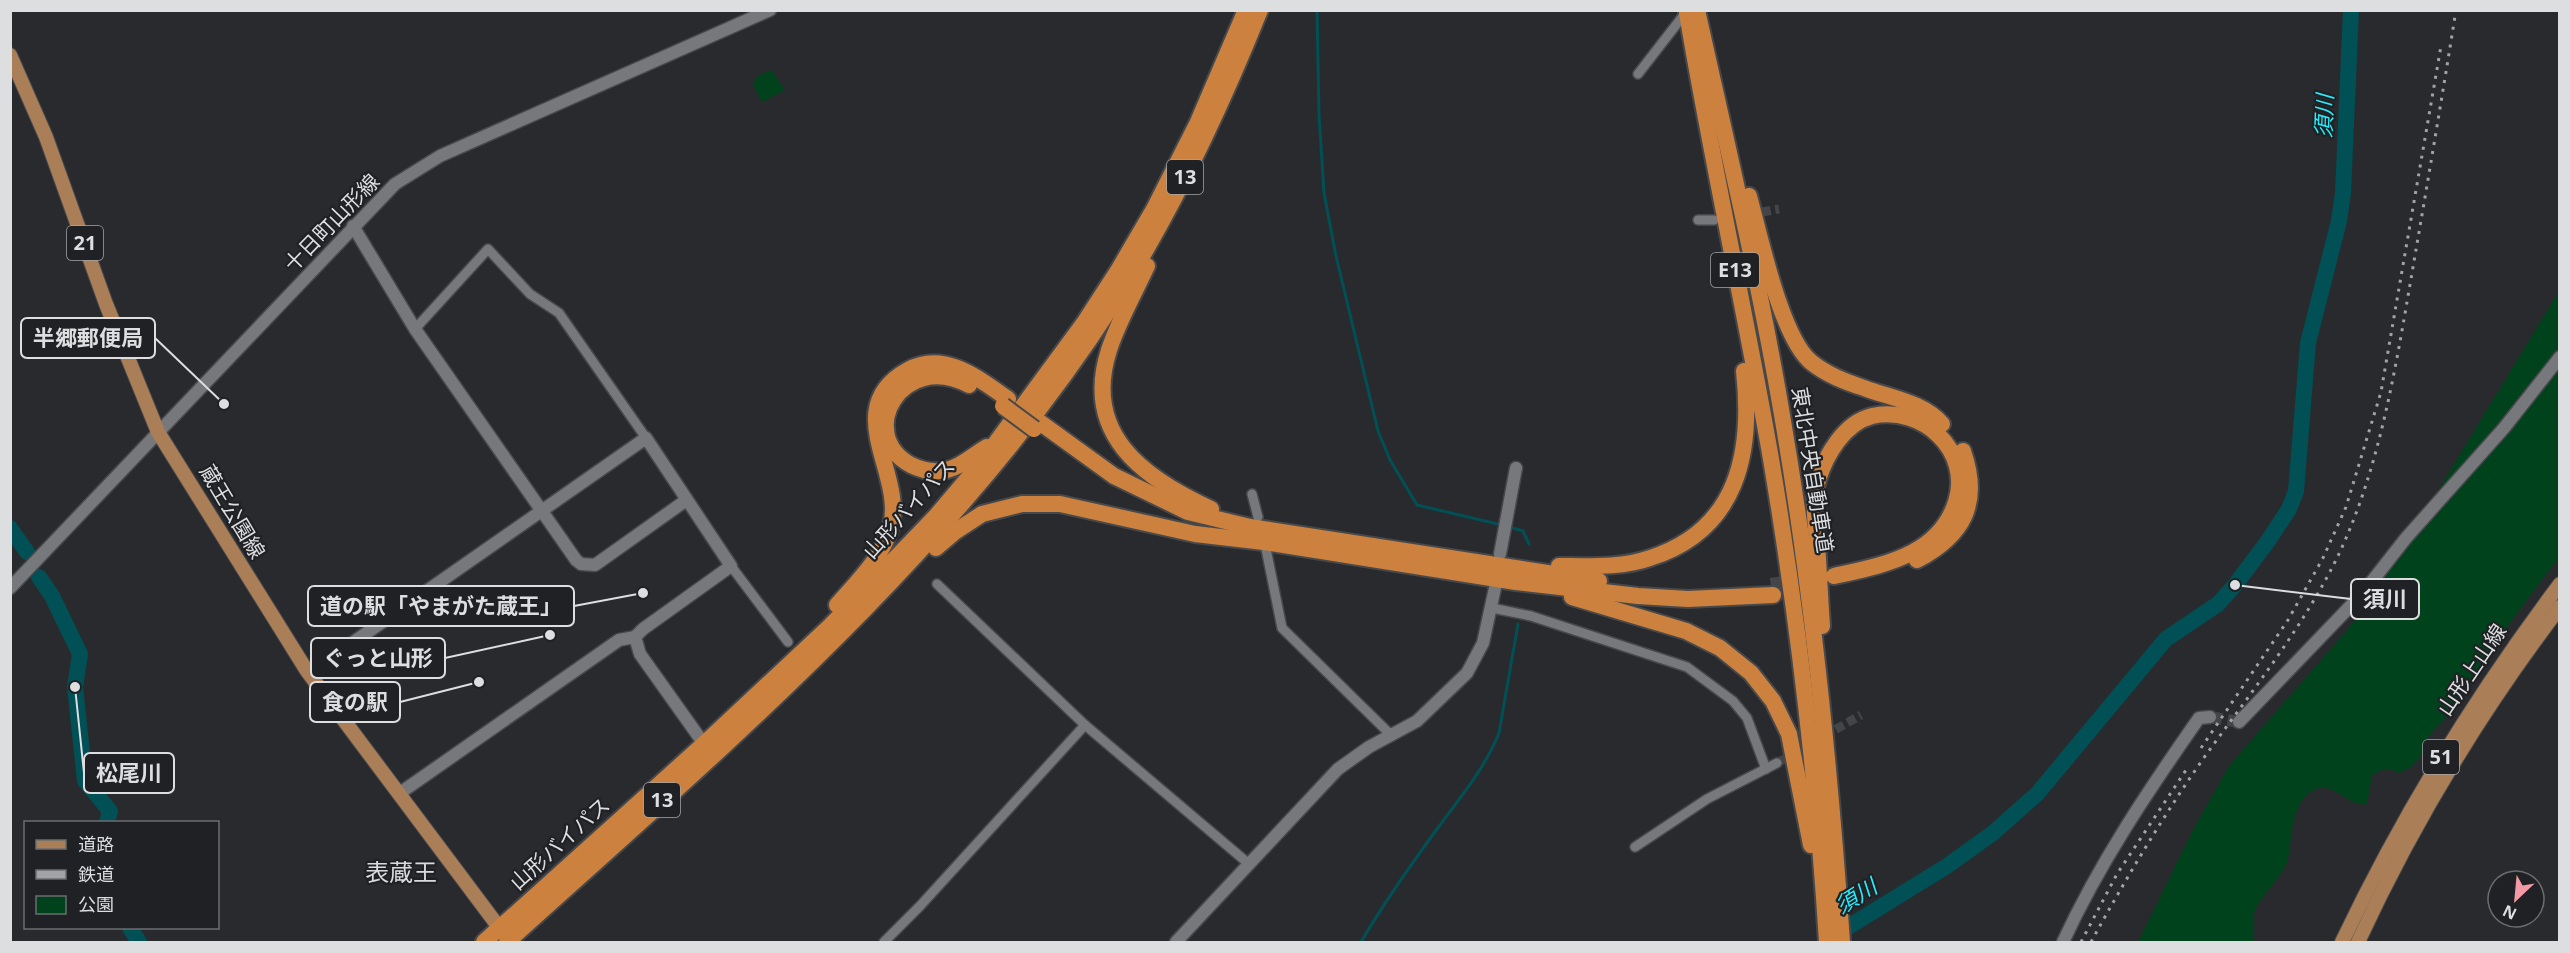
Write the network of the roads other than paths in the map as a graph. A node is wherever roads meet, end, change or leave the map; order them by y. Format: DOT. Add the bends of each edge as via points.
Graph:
graph roads {
  1 [pos="770,10"];
  2 [pos="1246,10"];
  3 [pos="1260,10"];
  4 [pos="1691,12"];
  5 [pos="10,55"];
  6 [pos="1696,68"];
  7 [pos="1638,74"];
  8 [pos="1198,153"];
  9 [pos="1698,220"];
  10 [pos="1714,220"];
  11 [pos="353,226"];
  12 [pos="415,329"];
  13 [pos="2559,357"];
  14 [pos="1005,402"];
  15 [pos="1036,425"];
  16 [pos="158,432"];
  17 [pos="646,438"];
  18 [pos="999,439"];
  19 [pos="1516,468"];
  20 [pos="1252,494"];
  21 [pos="685,501"];
  22 [pos="541,512"];
  23 [pos="1254,522"];
  24 [pos="1265,546"];
  25 [pos="1500,554"];
  26 [pos="730,566"];
  27 [pos="1517,574"];
  28 [pos="937,584"];
  29 [pos="2559,584"];
  30 [pos="10,588"];
  31 [pos="1495,588"];
  32 [pos="1772,591"];
  33 [pos="2559,607"];
  34 [pos="1492,608"];
  35 [pos="635,637"];
  36 [pos="788,642"];
  37 [pos="817,658"];
  38 [pos="307,671"];
  39 [pos="762,692"];
  40 [pos="2210,717"];
  41 [pos="2239,722"];
  42 [pos="1084,725"];
  43 [pos="1392,736"];
  44 [pos="704,744"];
  45 [pos="1776,763"];
  46 [pos="1767,769"];
  47 [pos="1822,790"];
  48 [pos="400,794"];
  49 [pos="1635,847"];
  50 [pos="1249,864"];
  51 [pos="506,939"];
  52 [pos="484,942"];
  53 [pos="884,942"];
  54 [pos="1176,942"];
  55 [pos="1825,942"];
  56 [pos="1842,942"];
  57 [pos="2063,942"];
  58 [pos="2342,942"];
  59 [pos="2358,942"];
  1 -- 11 [label="street, 十日町山形線" via="440,156 395,184"];
  2 -- 18 [label="highway, 山形バイパス / 13" via="1198,122 1154,209 1084,323"];
  3 -- 8 [label="highway, 山形バイパス / 13"];
  4 -- 6 [label="highway, 東北中央自動車道 / E13"];
  4 -- 7 [label="street"];
  4 -- 47 [label="highway, 東北中央自動車道 / E13" via="1761,300 1782,415 1798,518"];
  4 -- 47 [label="highway" via="1790,331 1810,361 1837,378 1906,401 1938,419 1961,445 1971,473 1969,501 1959,528 1938,549 1905,567 1834,581 1914,552 1934,537 1951,518 1959,493 1958,465 1947,443 1929,426 1901,414 1871,416 1847,431 1828,454 1815,506 1821,614"];
  5 -- 16 [label="main road, 蔵王公園線 / 21" via="46,137 106,304"];
  6 -- 27 [label="highway" via="1705,151 1737,314 1747,396 1746,439 1737,477 1713,517 1698,533 1668,551 1629,563"];
  6 -- 47 [label="highway, 東北中央自動車道 / E13" via="1771,460"];
  8 -- 23 [label="highway" via="1109,350 1102,402 1108,424 1122,449 1145,472 1184,497"];
  8 -- 37 [label="highway, 山形バイパス / 13" via="1113,305 1038,411 947,523"];
  9 -- 10 [label="street"];
  11 -- 12 [label="street"];
  11 -- 16 [label="street, 十日町山形線" via="249,341"];
  12 -- 17 [label="street" via="488,249 530,294 559,313"];
  12 -- 22 [label="street"];
  13 -- 41 [label="street" via="2504,428 2362,594"];
  14 -- 15 [label="highway"];
  14 -- 18 [label="highway" via="955,377 938,375 920,377 898,390 888,409 886,428 891,445 903,460 921,470 937,472 962,465"];
  14 -- 39 [label="highway" via="955,366 940,363 911,369 889,384 880,399 876,419 877,442 892,506 891,526 873,563"];
  15 -- 23 [label="highway" via="1151,496 1188,512"];
  15 -- 24 [label="highway" via="1107,482 1198,524"];
  16 -- 30 [label="street, 十日町山形線"];
  16 -- 38 [label="main road, 蔵王公園線 / 21"];
  17 -- 21 [label="street"];
  17 -- 22 [label="street"];
  18 -- 39 [label="highway, 山形バイパス / 13" via="884,572"];
  19 -- 25 [label="street"];
  20 -- 23 [label="street"];
  21 -- 22 [label="street" via="595,565 576,560"];
  21 -- 26 [label="street"];
  22 -- 38 [label="street"];
  23 -- 27 [label="highway"];
  24 -- 27 [label="highway"];
  24 -- 37 [label="highway" via="1060,504 1022,504 982,514 956,531 847,638"];
  24 -- 43 [label="street" via="1282,628"];
  26 -- 35 [label="street"];
  26 -- 36 [label="street"];
  27 -- 32 [label="highway" via="1636,586"];
  27 -- 47 [label="highway" via="1686,631 1720,648 1751,673 1773,701"];
  28 -- 42 [label="street"];
  29 -- 58 [label="main road, 山形上山線 / 51" via="2511,648 2436,765"];
  31 -- 34 [label="street"];
  33 -- 59 [label="main road, 山形上山線 / 51" via="2504,681 2449,767"];
  34 -- 43 [label="street" via="1483,643 1467,673 1417,721"];
  34 -- 46 [label="street" via="1531,616 1687,667 1733,701 1747,718"];
  35 -- 44 [label="street" via="640,654"];
  35 -- 48 [label="street" via="619,640"];
  37 -- 51 [label="highway, 山形バイパス / 13"];
  38 -- 48 [label="main road, 蔵王公園線 / 21"];
  39 -- 44 [label="highway, 山形バイパス / 13"];
  40 -- 57 [label="street" via="2199,718 2129,821"];
  42 -- 50 [label="street"];
  42 -- 53 [label="street"];
  43 -- 50 [label="street" via="1338,770"];
  44 -- 51 [label="highway, 山形バイパス / 13"];
  45 -- 46 [label="street"];
  46 -- 49 [label="street" via="1707,800"];
  47 -- 55 [label="highway, 東北中央自動車道 / E13"];
  47 -- 56 [label="highway" via="1837,873"];
  48 -- 51 [label="main road, 蔵王公園線 / 21"];
  50 -- 54 [label="street"];
  51 -- 52 [label="highway, 山形バイパス / 13"];
}
